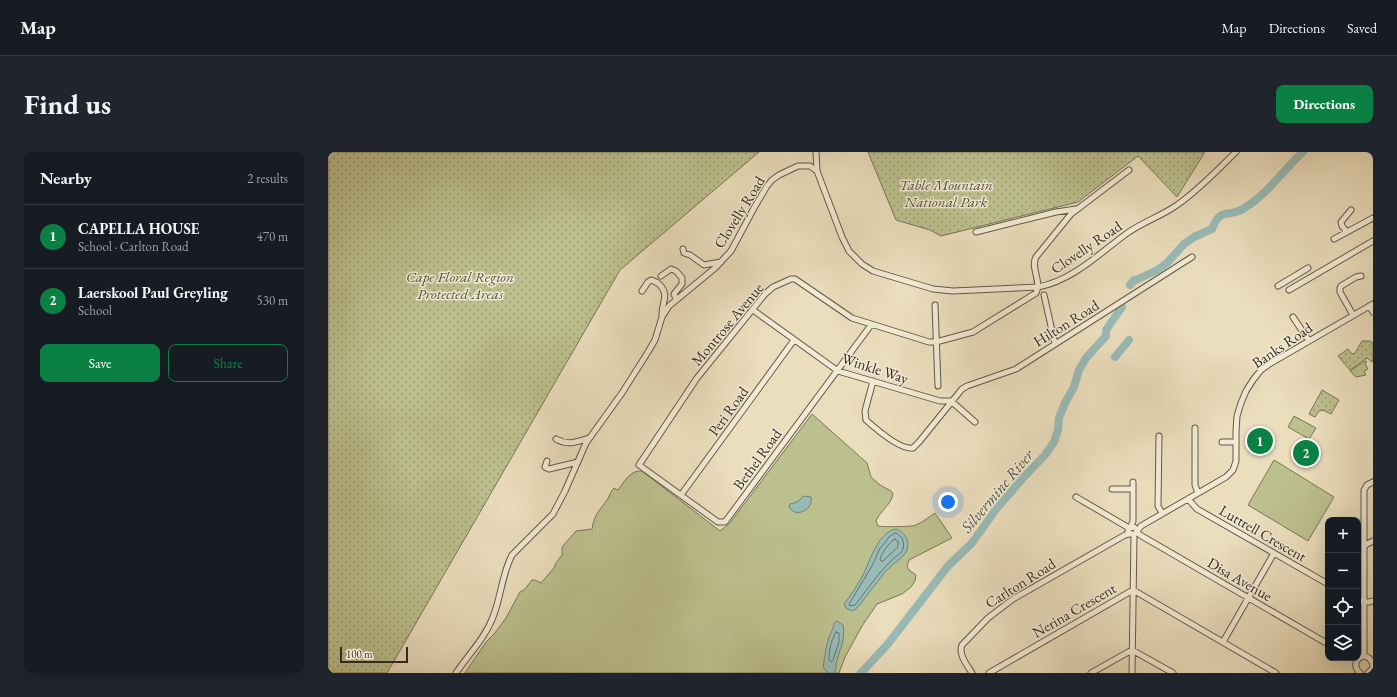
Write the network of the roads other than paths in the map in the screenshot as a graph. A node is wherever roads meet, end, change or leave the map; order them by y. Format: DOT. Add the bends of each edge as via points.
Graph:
graph roads {
  1 [pos="816,152"];
  2 [pos="1236,152"];
  3 [pos="817,170"];
  4 [pos="1130,170"];
  5 [pos="1076,210"];
  6 [pos="1351,210"];
  7 [pos="1373,218"];
  8 [pos="976,232"];
  9 [pos="1347,232"];
  10 [pos="1334,239"];
  11 [pos="1373,242"];
  12 [pos="683,249"];
  13 [pos="1192,257"];
  14 [pos="721,262"];
  15 [pos="1308,268"];
  16 [pos="661,276"];
  17 [pos="1361,276"];
  18 [pos="1291,278"];
  19 [pos="1038,286"];
  20 [pos="1278,286"];
  21 [pos="1296,286"];
  22 [pos="1289,290"];
  23 [pos="642,291"];
  24 [pos="1044,295"];
  25 [pos="676,299"];
  26 [pos="935,305"];
  27 [pos="1371,305"];
  28 [pos="752,310"];
  29 [pos="1373,312"];
  30 [pos="1353,315"];
  31 [pos="662,317"];
  32 [pos="1293,317"];
  33 [pos="870,325"];
  34 [pos="794,340"];
  35 [pos="1309,341"];
  36 [pos="936,342"];
  37 [pos="1055,344"];
  38 [pos="838,371"];
  39 [pos="873,381"];
  40 [pos="938,386"];
  41 [pos="951,401"];
  42 [pos="975,422"];
  43 [pos="1196,428"];
  44 [pos="1236,431"];
  45 [pos="1159,436"];
  46 [pos="589,438"];
  47 [pos="556,439"];
  48 [pos="1222,442"];
  49 [pos="1236,442"];
  50 [pos="547,461"];
  51 [pos="578,462"];
  52 [pos="639,465"];
  53 [pos="1133,482"];
  54 [pos="1373,482"];
  55 [pos="1112,489"];
  56 [pos="1133,489"];
  57 [pos="1198,493"];
  58 [pos="681,495"];
  59 [pos="1076,497"];
  60 [pos="1188,499"];
  61 [pos="1162,513"];
  62 [pos="1133,530"];
  63 [pos="1373,541"];
  64 [pos="1364,546"];
  65 [pos="1274,553"];
  66 [pos="1325,582"];
  67 [pos="1132,590"];
  68 [pos="1248,598"];
  69 [pos="1373,601"];
  70 [pos="1361,602"];
  71 [pos="1364,602"];
  72 [pos="1223,642"];
  73 [pos="1325,642"];
  74 [pos="1132,650"];
  75 [pos="1364,656"];
  76 [pos="1361,658"];
  77 [pos="1372,660"];
  78 [pos="1355,661"];
  79 [pos="1358,671"];
  80 [pos="1371,671"];
  81 [pos="456,673"];
  82 [pos="972,673"];
  83 [pos="989,673"];
  84 [pos="1091,673"];
  85 [pos="1132,673"];
  86 [pos="1173,673"];
  87 [pos="1276,673"];
  88 [pos="1350,673"];
  1 -- 3 [label="street"];
  2 -- 19 [label="street, Clovelly Road" via="1173,208 1128,232 1076,271 1053,283"];
  3 -- 14 [label="street, Clovelly Road" via="810,166 798,166 772,180 735,244"];
  3 -- 19 [label="street, Clovelly Road" via="849,251 873,271 933,290"];
  4 -- 5 [label="street"];
  5 -- 8 [label="street" via="1056,212"];
  5 -- 19 [label="street" via="1035,258"];
  6 -- 9 [label="street" via="1341,222"];
  7 -- 9 [label="street"];
  9 -- 10 [label="street"];
  11 -- 21 [label="street"];
  12 -- 14 [label="street" via="684,253 704,265"];
  13 -- 37 [label="street, Hilton Road"];
  14 -- 25 [label="street, Clovelly Road"];
  15 -- 18 [label="street"];
  16 -- 25 [label="street" via="672,269 682,278 682,284 674,294"];
  17 -- 30 [label="street" via="1340,288"];
  18 -- 20 [label="street"];
  18 -- 21 [label="street"];
  19 -- 36 [label="street, Montrose Avenue" via="1036,293 1031,297 976,331"];
  21 -- 22 [label="street"];
  23 -- 31 [label="street" via="651,280 662,288 665,294"];
  24 -- 37 [label="street"];
  25 -- 31 [label="street, Clovelly Road"];
  26 -- 36 [label="street"];
  27 -- 29 [label="street"];
  27 -- 30 [label="street, Banks Road"];
  28 -- 33 [label="street, Montrose Avenue" via="771,288 793,279 848,317"];
  28 -- 34 [label="street, Winkle Way"];
  28 -- 52 [label="street, Montrose Avenue" via="697,378"];
  30 -- 35 [label="street, Banks Road"];
  31 -- 46 [label="street, Clovelly Road" via="655,340 648,352 622,394"];
  32 -- 35 [label="street"];
  33 -- 36 [label="street, Montrose Avenue"];
  33 -- 38 [label="street, Bethel Road"];
  34 -- 38 [label="street, Winkle Way"];
  34 -- 58 [label="street, Peri Road"];
  35 -- 44 [label="street, Banks Road" via="1261,370 1240,403"];
  36 -- 40 [label="street"];
  37 -- 41 [label="street, Hilton Road" via="1014,370 967,386"];
  38 -- 39 [label="street, Winkle Way"];
  38 -- 58 [label="street, Bethel Road" via="725,522 718,522"];
  39 -- 41 [label="street, Winkle Way" via="940,401"];
  39 -- 41 [label="street, Hilton Road" via="865,411 866,420 905,448 916,446"];
  41 -- 42 [label="street"];
  43 -- 57 [label="street" via="1195,485"];
  44 -- 49 [label="street, Carlton Road"];
  45 -- 61 [label="street" via="1158,506"];
  46 -- 47 [label="street" via="573,443"];
  46 -- 51 [label="street, Clovelly Road"];
  48 -- 49 [label="street"];
  49 -- 57 [label="street, Carlton Road" via="1236,461 1233,470 1226,477"];
  50 -- 51 [label="street" via="545,467 549,469"];
  51 -- 81 [label="street, Clovelly Road" via="553,514 512,555 489,627"];
  52 -- 58 [label="street, Bethel Road"];
  53 -- 56 [label="street"];
  54 -- 64 [label="street" via="1364,490"];
  55 -- 56 [label="street"];
  56 -- 62 [label="street"];
  57 -- 60 [label="street, Carlton Road"];
  59 -- 62 [label="street, Disa Avenue"];
  60 -- 61 [label="street, Carlton Road"];
  60 -- 65 [label="street, Luttrell Crescent" via="1198,509"];
  61 -- 62 [label="street, Carlton Road"];
  62 -- 67 [label="street"];
  62 -- 68 [label="street, Disa Avenue"];
  62 -- 82 [label="street, Carlton Road" via="1016,597 988,618 960,649"];
  63 -- 64 [label="street"];
  64 -- 71 [label="street"];
  65 -- 66 [label="street, Luttrell Crescent"];
  65 -- 68 [label="street"];
  67 -- 72 [label="street, Nerina Crescent"];
  67 -- 74 [label="street"];
  67 -- 83 [label="street, Nerina Crescent"];
  68 -- 72 [label="street"];
  68 -- 73 [label="street, Disa Avenue"];
  69 -- 71 [label="street"];
  70 -- 71 [label="street"];
  71 -- 75 [label="street"];
  72 -- 87 [label="street, Nerina Crescent"];
  74 -- 84 [label="street"];
  74 -- 85 [label="street"];
  74 -- 86 [label="street"];
  75 -- 76 [label="street"];
  75 -- 77 [label="street"];
  77 -- 80 [label="street"];
  78 -- 79 [label="street"];
  79 -- 88 [label="street"];
}
